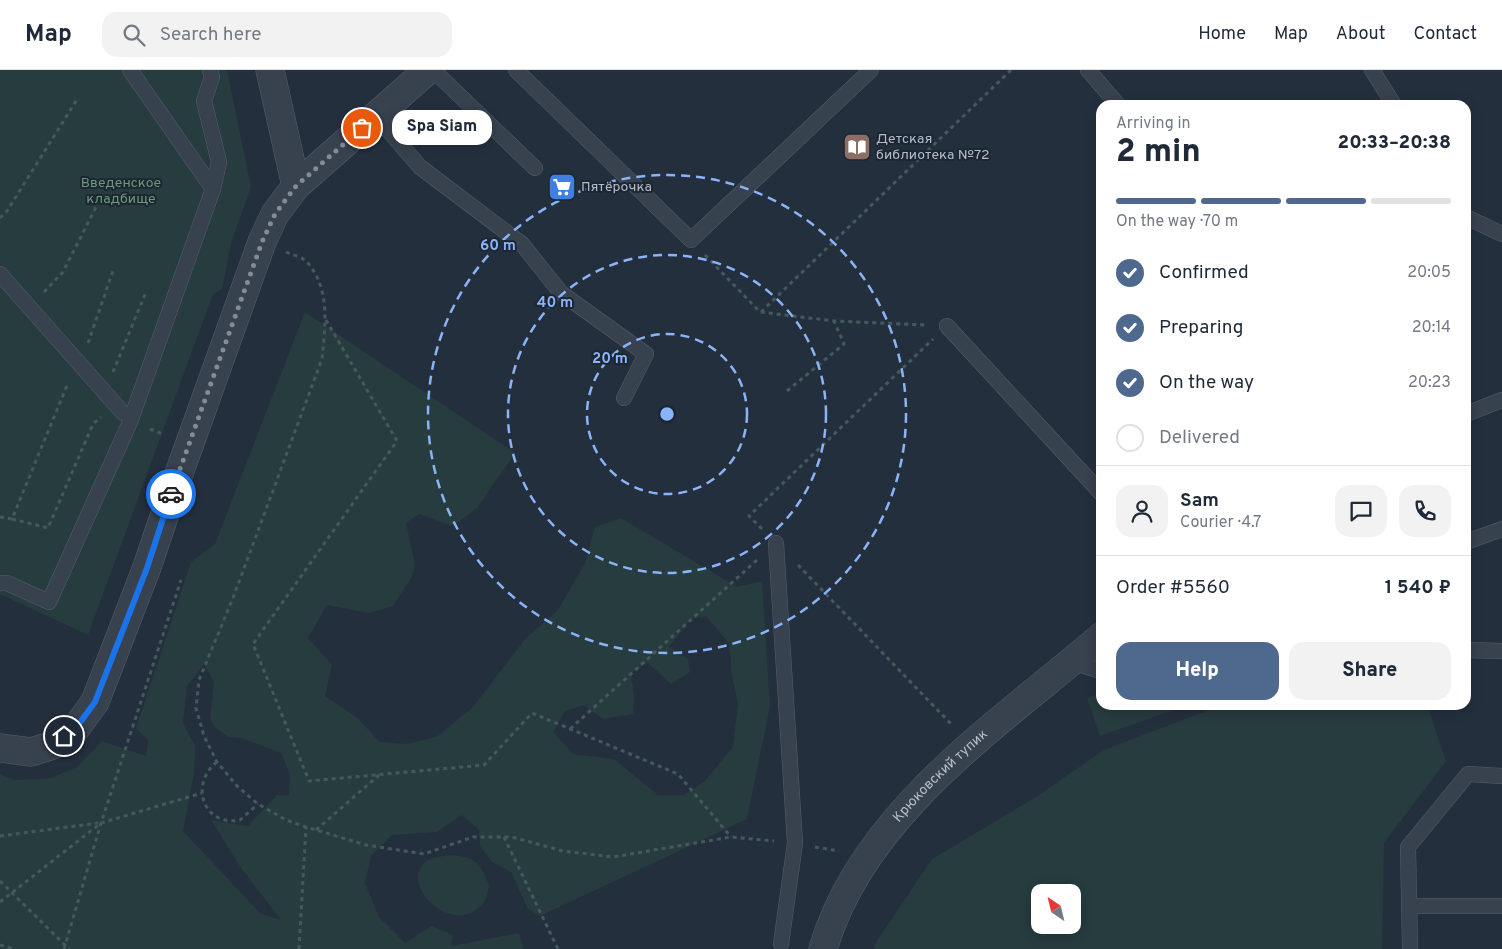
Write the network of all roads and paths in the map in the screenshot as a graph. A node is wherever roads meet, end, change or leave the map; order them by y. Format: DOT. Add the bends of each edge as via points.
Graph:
graph roads {
  1 [pos="130,70"];
  2 [pos="210,70"];
  3 [pos="270,70"];
  4 [pos="428,70"];
  5 [pos="433,70"];
  6 [pos="516,70"];
  7 [pos="871,70"];
  8 [pos="1011,70"];
  9 [pos="1088,70"];
  10 [pos="1372,70"];
  11 [pos="78,98"];
  12 [pos="1114,100"];
  13 [pos="1391,100"];
  14 [pos="376,116"];
  15 [pos="535,168"];
  16 [pos="296,186"];
  17 [pos="213,189"];
  18 [pos="96,207"];
  19 [pos="0,218"];
  20 [pos="1471,220"];
  21 [pos="1502,234"];
  22 [pos="691,240"];
  23 [pos="262,242"];
  24 [pos="114,268"];
  25 [pos="0,274"];
  26 [pos="146,292"];
  27 [pos="30,307"];
  28 [pos="760,312"];
  29 [pos="325,320"];
  30 [pos="834,321"];
  31 [pos="946,326"];
  32 [pos="79,363"];
  33 [pos="100,388"];
  34 [pos="787,391"];
  35 [pos="624,398"];
  36 [pos="1502,400"];
  37 [pos="119,408"];
  38 [pos="1471,412"];
  39 [pos="1096,488"];
  40 [pos="0,517"];
  41 [pos="12,519"];
  42 [pos="1502,529"];
  43 [pos="1471,540"];
  44 [pos="776,543"];
  45 [pos="182,580"];
  46 [pos="0,583"];
  47 [pos="1096,641"];
  48 [pos="1471,650"];
  49 [pos="1502,650"];
  50 [pos="1072,662"];
  51 [pos="1096,669"];
  52 [pos="952,725"];
  53 [pos="570,729"];
  54 [pos="0,748"];
  55 [pos="217,762"];
  56 [pos="379,774"];
  57 [pos="1502,776"];
  58 [pos="202,793"];
  59 [pos="258,804"];
  60 [pos="101,822"];
  61 [pos="306,827"];
  62 [pos="316,830"];
  63 [pos="0,836"];
  64 [pos="504,837"];
  65 [pos="731,837"];
  66 [pos="795,843"];
  67 [pos="839,851"];
  68 [pos="0,881"];
  69 [pos="11,892"];
  70 [pos="0,902"];
  71 [pos="1410,906"];
  72 [pos="1502,906"];
  73 [pos="781,944"];
  74 [pos="0,945"];
  75 [pos="67,948"];
  76 [pos="14,949"];
  77 [pos="299,949"];
  78 [pos="558,949"];
  79 [pos="823,949"];
  80 [pos="1410,949"];
  1 -- 17 [label="lane"];
  2 -- 17 [label="lane" via="212,77 204,101 219,162"];
  3 -- 16 [label="street"];
  4 -- 14 [label="street"];
  5 -- 15 [label="lane"];
  6 -- 22 [label="lane"];
  7 -- 22 [label="lane"];
  8 -- 28 [label="path"];
  9 -- 12 [label="lane"];
  10 -- 13 [label="lane"];
  11 -- 19 [label="path"];
  14 -- 16 [label="street"];
  14 -- 35 [label="lane" via="420,168 522,244 561,293 646,354"];
  16 -- 23 [label="street" via="275,214"];
  17 -- 46 [label="lane" via="130,422 49,602"];
  18 -- 27 [label="path" via="63,272"];
  20 -- 21 [label="lane"];
  22 -- 28 [label="path"];
  23 -- 29 [label="path" via="306,260 322,291"];
  23 -- 54 [label="street" via="147,568 95,702 76,728 53,745 31,752"];
  24 -- 32 [label="path"];
  25 -- 27 [label="lane"];
  26 -- 33 [label="path" via="110,378"];
  27 -- 32 [label="lane"];
  28 -- 30 [label="path"];
  29 -- 55 [label="path" via="322,360 199,680 196,708 204,736"];
  29 -- 56 [label="path" via="397,441 254,644 309,781"];
  30 -- 31 [label="path"];
  30 -- 34 [label="path" via="844,344"];
  31 -- 39 [label="lane"];
  31 -- 44 [label="path" via="749,516"];
  32 -- 33 [label="lane"];
  32 -- 41 [label="path"];
  33 -- 37 [label="lane"];
  36 -- 38 [label="lane"];
  37 -- 41 [label="path" via="93,424 48,528"];
  40 -- 41 [label="path"];
  42 -- 43 [label="lane"];
  44 -- 52 [label="path"];
  44 -- 53 [label="path"];
  44 -- 66 [label="lane"];
  45 -- 60 [label="path"];
  47 -- 50 [label="street, Крюковский тупик"];
  48 -- 49 [label="lane"];
  50 -- 51 [label="lane"];
  50 -- 79 [label="street, Крюковский тупик" via="977,740 922,792 881,837 848,887"];
  53 -- 56 [label="path" via="532,713 484,765"];
  53 -- 65 [label="path" via="678,774"];
  55 -- 58 [label="path" via="204,777"];
  55 -- 59 [label="path"];
  56 -- 62 [label="path"];
  57 -- 71 [label="lane" via="1468,774 1408,847"];
  58 -- 59 [label="path" via="206,807 224,820 240,820"];
  58 -- 60 [label="path"];
  59 -- 61 [label="path"];
  60 -- 63 [label="path"];
  60 -- 69 [label="path"];
  60 -- 75 [label="path"];
  61 -- 62 [label="path"];
  61 -- 77 [label="path"];
  62 -- 64 [label="path" via="366,845 424,854 473,837"];
  64 -- 65 [label="path" via="563,851 613,857"];
  64 -- 78 [label="path"];
  65 -- 66 [label="path"];
  66 -- 67 [label="path"];
  66 -- 73 [label="lane"];
  68 -- 69 [label="path"];
  69 -- 70 [label="path"];
  69 -- 75 [label="path"];
  71 -- 72 [label="lane"];
  71 -- 80 [label="lane"];
  74 -- 76 [label="path"];
}
